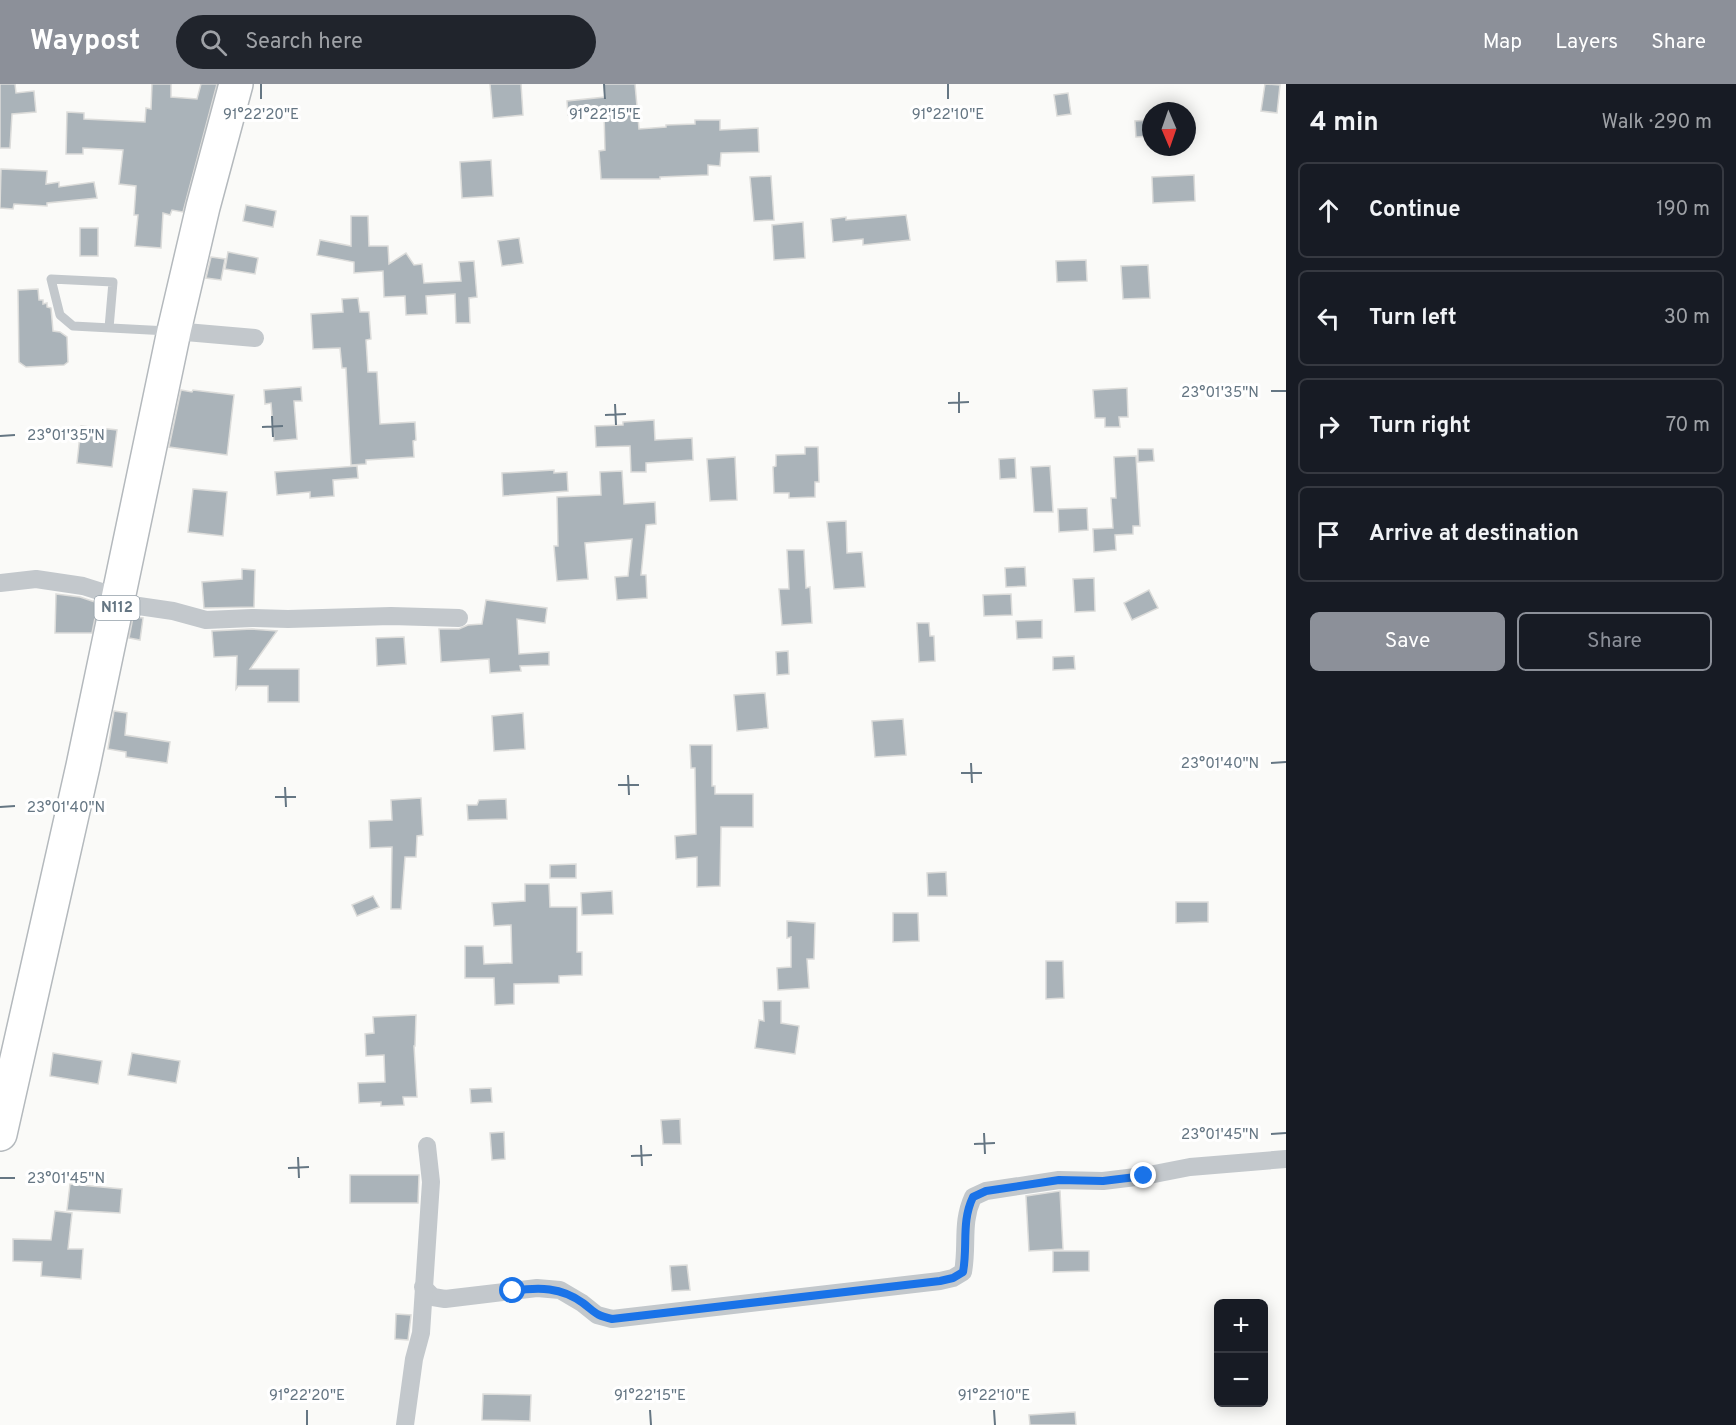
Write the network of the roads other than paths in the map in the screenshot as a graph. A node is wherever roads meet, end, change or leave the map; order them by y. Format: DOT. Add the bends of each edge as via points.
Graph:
graph roads {
  1 [pos="236,84"];
  2 [pos="109,328"];
  3 [pos="174,331"];
  4 [pos="255,338"];
  5 [pos="0,583"];
  6 [pos="118,603"];
  7 [pos="459,618"];
  8 [pos="11,1037"];
  9 [pos="0,1134"];
  10 [pos="427,1146"];
  11 [pos="1286,1159"];
  12 [pos="423,1287"];
  13 [pos="405,1425"];
  1 -- 3 [label="highway, N112"];
  2 -- 2 [label="lane" via="113,282 51,279 60,315 73,326"];
  2 -- 3 [label="lane"];
  3 -- 4 [label="street"];
  3 -- 6 [label="highway, N112"];
  5 -- 6 [label="street" via="36,579 83,586"];
  6 -- 7 [label="street" via="206,620"];
  6 -- 8 [label="highway, N112"];
  8 -- 9 [label="highway, N112"];
  10 -- 12 [label="street" via="431,1182"];
  11 -- 12 [label="street" via="1190,1167 1103,1181 1059,1180 986,1191 973,1197 966,1213 963,1272 940,1281 612,1319 597,1315 560,1290 537,1288 445,1299 433,1297"];
  12 -- 13 [label="street" via="421,1333"];
}
